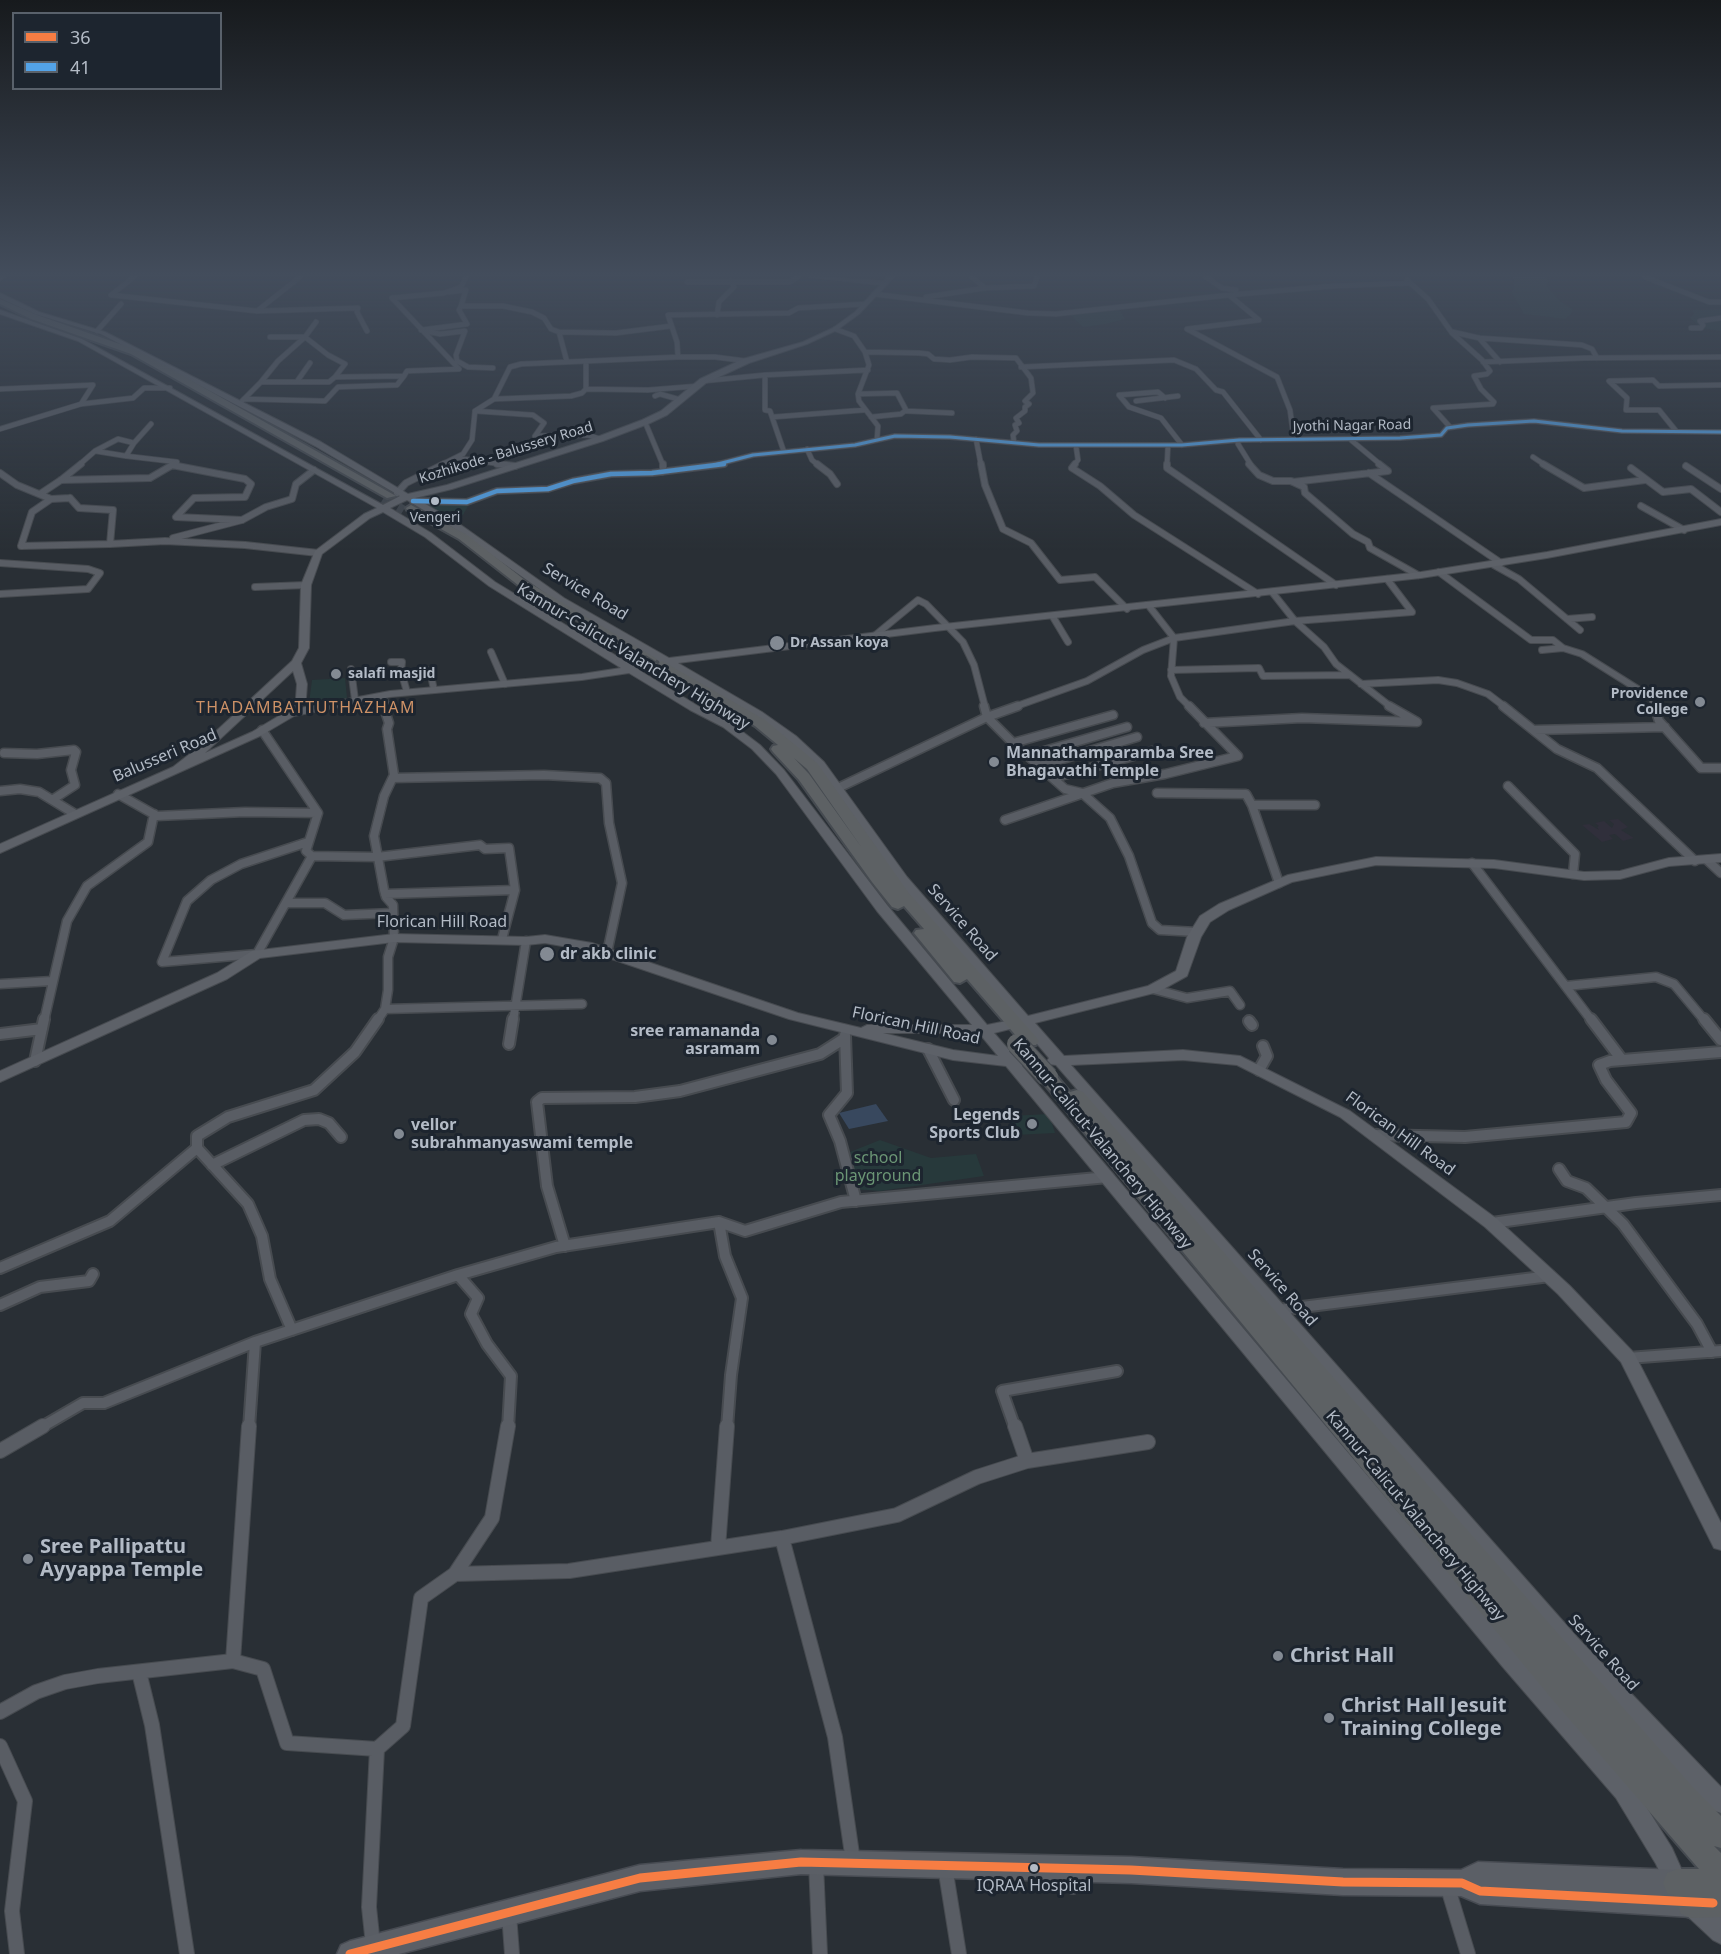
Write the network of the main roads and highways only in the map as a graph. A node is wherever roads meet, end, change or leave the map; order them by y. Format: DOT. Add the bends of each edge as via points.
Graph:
graph roads {
  1 [pos="152,368"];
  2 [pos="161,368"];
  3 [pos="203,394"];
  4 [pos="399,502"];
  5 [pos="651,664"];
  6 [pos="1055,1070"];
  7 [pos="1716,1855"];
  8 [pos="1721,1883"];
  9 [pos="1684,1893"];
  10 [pos="1721,1903"];
  11 [pos="362,1951"];
  1 -- 3 [label="highway"];
  2 -- 3 [label="highway"];
  3 -- 4 [label="highway"];
  5 -- 6 [label="highway, Kannur-Calicut-Valanchery Highway, bridge" via="760,723 812,766 903,895 1014,1024 1024,1043"];
  6 -- 7 [label="highway, Kannur-Calicut-Valanchery Highway" via="1561,1690"];
  6 -- 7 [label="highway, Kannur-Calicut-Valanchery Highway" via="1681,1793"];
  8 -- 9 [label="highway"];
  9 -- 10 [label="highway"];
  9 -- 11 [label="main road" via="1480,1891 1455,1884 1131,1870 1073,1878 945,1866 816,1862 640,1878"];
}
